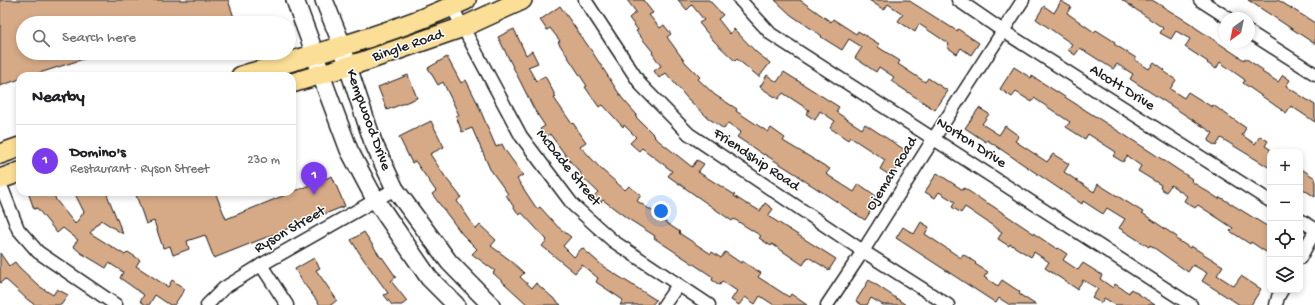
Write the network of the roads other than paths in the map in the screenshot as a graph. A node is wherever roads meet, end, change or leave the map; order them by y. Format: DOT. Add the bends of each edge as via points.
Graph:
graph roads {
  1 [pos="295,0"];
  2 [pos="324,0"];
  3 [pos="522,0"];
  4 [pos="585,0"];
  5 [pos="740,0"];
  6 [pos="958,0"];
  7 [pos="1024,0"];
  8 [pos="1200,0"];
  9 [pos="459,3"];
  10 [pos="1219,12"];
  11 [pos="463,27"];
  12 [pos="1003,31"];
  13 [pos="1255,36"];
  14 [pos="342,45"];
  15 [pos="315,54"];
  16 [pos="295,60"];
  17 [pos="296,60"];
  18 [pos="348,66"];
  19 [pos="254,72"];
  20 [pos="1315,74"];
  21 [pos="321,75"];
  22 [pos="296,82"];
  23 [pos="934,138"];
  24 [pos="16,148"];
  25 [pos="0,154"];
  26 [pos="16,173"];
  27 [pos="0,179"];
  28 [pos="0,183"];
  29 [pos="395,189"];
  30 [pos="375,199"];
  31 [pos="1267,199"];
  32 [pos="1302,221"];
  33 [pos="1315,230"];
  34 [pos="863,251"];
  35 [pos="1301,257"];
  36 [pos="261,265"];
  37 [pos="678,285"];
  38 [pos="1280,293"];
  39 [pos="485,303"];
  40 [pos="116,305"];
  41 [pos="206,305"];
  42 [pos="287,305"];
  43 [pos="456,305"];
  44 [pos="664,305"];
  45 [pos="709,305"];
  46 [pos="827,305"];
  47 [pos="948,305"];
  48 [pos="1191,305"];
  49 [pos="1276,305"];
  1 -- 15 [label="main road, Kempwood Drive"];
  2 -- 14 [label="main road, Kempwood Drive"];
  3 -- 11 [label="main road, Bingle Road"];
  4 -- 34 [label="street, Friendship Road" via="641,85 689,134"];
  5 -- 23 [label="street, Norton Drive" via="771,34"];
  6 -- 12 [label="street, Alcott Drive"];
  7 -- 12 [label="street, Ojeman Road"];
  8 -- 10 [label="street"];
  9 -- 11 [label="street, McDade Street"];
  9 -- 14 [label="main road, Bingle Road"];
  11 -- 18 [label="main road, Bingle Road"];
  11 -- 37 [label="street, McDade Street" via="521,136 572,204 613,241"];
  12 -- 23 [label="street, Ojeman Road"];
  12 -- 31 [label="street, Alcott Drive"];
  13 -- 20 [label="street"];
  14 -- 15 [label="main road, Bingle Road"];
  14 -- 18 [label="main road, Kempwood Drive"];
  15 -- 17 [label="main road, Bingle Road"];
  15 -- 21 [label="main road, Kempwood Drive"];
  16 -- 19 [label="main road, Bingle Road"];
  18 -- 21 [label="main road, Bingle Road"];
  18 -- 29 [label="main road, Kempwood Drive" via="373,142"];
  21 -- 22 [label="main road, Bingle Road"];
  21 -- 30 [label="main road, Kempwood Drive" via="349,150"];
  23 -- 34 [label="street, Ojeman Road"];
  23 -- 48 [label="street, Norton Drive"];
  24 -- 25 [label="main road"];
  26 -- 27 [label="main road"];
  28 -- 40 [label="street" via="18,229 38,252"];
  29 -- 30 [label="street, Ryson Street"];
  29 -- 39 [label="main road, Kempwood Drive" via="450,262"];
  30 -- 36 [label="street, Ryson Street"];
  30 -- 43 [label="main road, Kempwood Drive" via="429,278"];
  32 -- 33 [label="street"];
  33 -- 35 [label="street"];
  34 -- 46 [label="street, Ojeman Road"];
  34 -- 47 [label="street, Friendship Road"];
  36 -- 41 [label="street, Ryson Street" via="224,288"];
  36 -- 42 [label="street"];
  37 -- 44 [label="street"];
  37 -- 45 [label="street, McDade Street"];
  38 -- 49 [label="street"];
}
